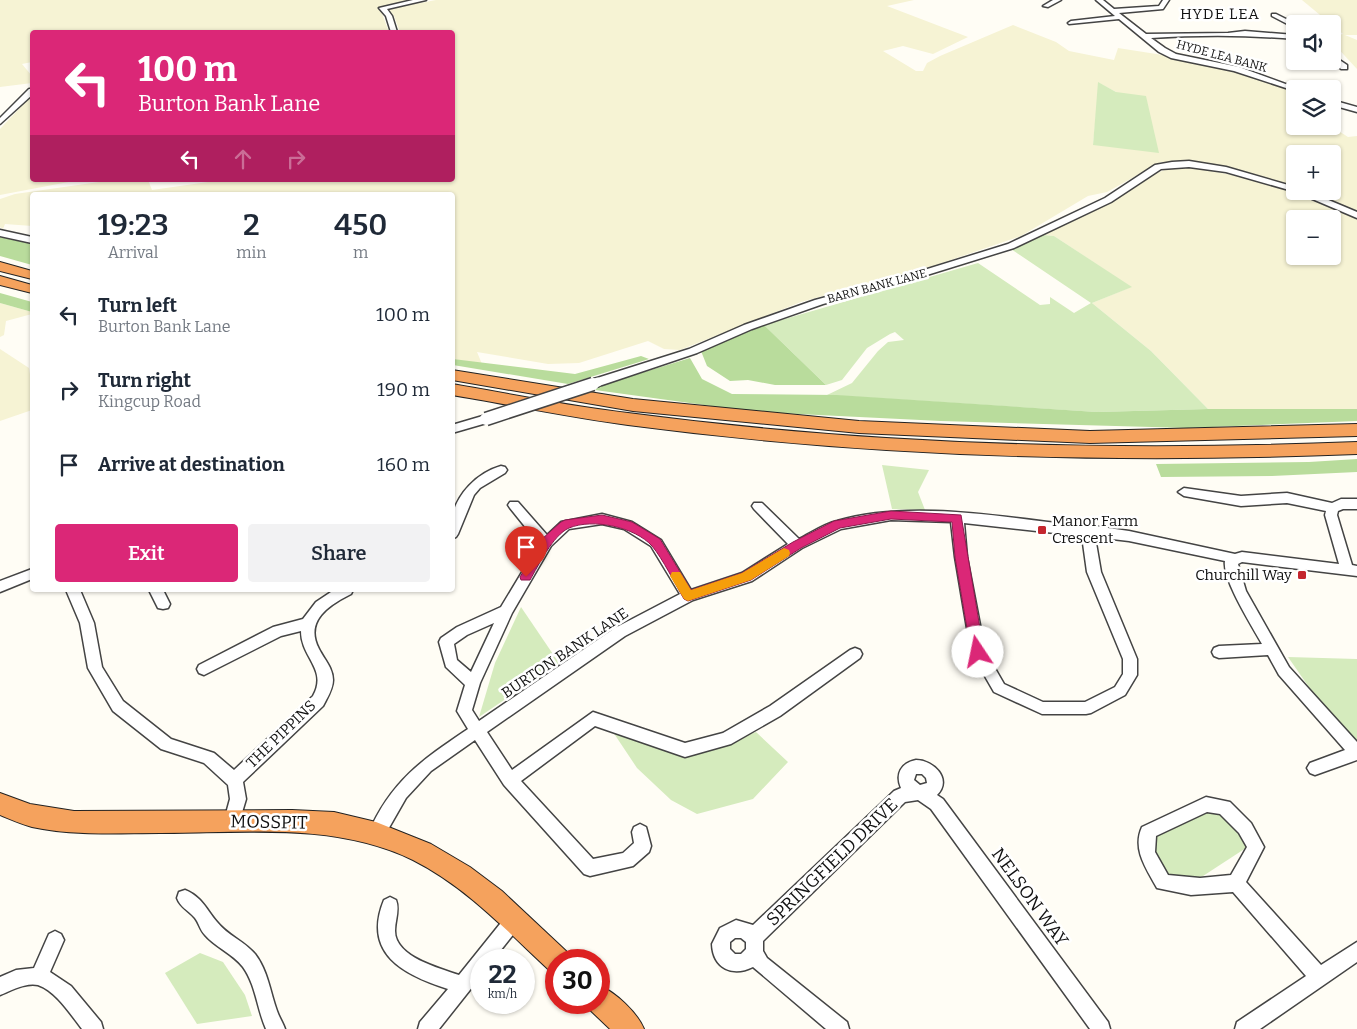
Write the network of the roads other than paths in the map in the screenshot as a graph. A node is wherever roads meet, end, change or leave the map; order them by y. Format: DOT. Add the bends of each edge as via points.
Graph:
graph roads {
  1 [pos="423,0"];
  2 [pos="1058,0"];
  3 [pos="1099,0"];
  4 [pos="1166,0"];
  5 [pos="1046,6"];
  6 [pos="1113,12"];
  7 [pos="1274,15"];
  8 [pos="1120,17"];
  9 [pos="1286,21"];
  10 [pos="1071,23"];
  11 [pos="393,30"];
  12 [pos="1143,36"];
  13 [pos="1286,36"];
  14 [pos="1341,64"];
  15 [pos="1344,67"];
  16 [pos="1286,86"];
  17 [pos="30,92"];
  18 [pos="1341,105"];
  19 [pos="1357,110"];
  20 [pos="0,122"];
  21 [pos="1286,187"];
  22 [pos="1321,200"];
  23 [pos="1357,215"];
  24 [pos="0,233"];
  25 [pos="30,240"];
  26 [pos="0,266"];
  27 [pos="30,274"];
  28 [pos="0,280"];
  29 [pos="30,288"];
  30 [pos="455,375"];
  31 [pos="455,389"];
  32 [pos="455,428"];
  33 [pos="1357,430"];
  34 [pos="1357,448"];
  35 [pos="501,470"];
  36 [pos="1184,492"];
  37 [pos="514,504"];
  38 [pos="1357,504"];
  39 [pos="758,506"];
  40 [pos="1333,508"];
  41 [pos="957,518"];
  42 [pos="455,527"];
  43 [pos="1088,530"];
  44 [pos="546,542"];
  45 [pos="797,545"];
  46 [pos="1235,559"];
  47 [pos="1352,570"];
  48 [pos="30,575"];
  49 [pos="0,587"];
  50 [pos="75,592"];
  51 [pos="157,592"];
  52 [pos="343,592"];
  53 [pos="688,596"];
  54 [pos="164,604"];
  55 [pos="506,612"];
  56 [pos="307,624"];
  57 [pos="1270,649"];
  58 [pos="1220,652"];
  59 [pos="855,654"];
  60 [pos="204,668"];
  61 [pos="474,683"];
  62 [pos="478,732"];
  63 [pos="1357,753"];
  64 [pos="1315,768"];
  65 [pos="234,780"];
  66 [pos="510,780"];
  67 [pos="919,793"];
  68 [pos="0,804"];
  69 [pos="232,822"];
  70 [pos="640,832"];
  71 [pos="376,834"];
  72 [pos="1236,883"];
  73 [pos="185,898"];
  74 [pos="390,906"];
  75 [pos="514,920"];
  76 [pos="55,940"];
  77 [pos="491,949"];
  78 [pos="545,949"];
  79 [pos="1357,951"];
  80 [pos="39,976"];
  81 [pos="470,976"];
  82 [pos="1319,977"];
  83 [pos="463,985"];
  84 [pos="0,986"];
  85 [pos="610,1010"];
  86 [pos="94,1029"];
  87 [pos="276,1029"];
  88 [pos="427,1029"];
  89 [pos="630,1029"];
  90 [pos="840,1029"];
  91 [pos="1101,1029"];
  92 [pos="1244,1029"];
  1 -- 11 [label="street" via="382,8 389,16"];
  2 -- 5 [label="street"];
  3 -- 6 [label="street, HYDE LEA BANK"];
  4 -- 6 [label="street" via="1161,8"];
  6 -- 8 [label="street, HYDE LEA BANK"];
  7 -- 9 [label="street"];
  8 -- 10 [label="street"];
  8 -- 12 [label="street, HYDE LEA BANK"];
  12 -- 13 [label="street" via="1245,33"];
  12 -- 16 [label="street, HYDE LEA BANK" via="1174,56 1236,69"];
  14 -- 15 [label="street"];
  17 -- 20 [label="street"];
  18 -- 19 [label="street"];
  21 -- 32 [label="street, BARN BANK LANE, bridge" via="1193,165 1165,165 1108,200 1011,246 819,302 693,351"];
  22 -- 23 [label="street"];
  24 -- 25 [label="street"];
  26 -- 27 [label="highway"];
  28 -- 29 [label="highway"];
  30 -- 33 [label="highway" via="633,405 859,427 1090,436"];
  31 -- 34 [label="highway" via="627,418 866,443 1092,454 1256,453"];
  35 -- 42 [label="street" via="469,493"];
  36 -- 40 [label="street" via="1241,501 1287,498"];
  37 -- 44 [label="street"];
  38 -- 40 [label="street" via="1341,504"];
  39 -- 45 [label="street"];
  40 -- 47 [label="street" via="1332,515"];
  41 -- 43 [label="street, BURTON BANK LANE"];
  41 -- 43 [label="street" via="978,652 999,688 1042,708 1086,708 1120,691 1130,675 1130,659 1094,572"];
  41 -- 45 [label="street, BURTON BANK LANE" via="891,515 838,524"];
  43 -- 46 [label="street, BURTON BANK LANE"];
  44 -- 53 [label="street" via="565,525 602,519 628,526 656,542"];
  44 -- 55 [label="street"];
  45 -- 53 [label="street, BURTON BANK LANE" via="747,577"];
  46 -- 47 [label="street, BURTON BANK LANE" via="1242,557"];
  46 -- 57 [label="street" via="1231,568 1240,592"];
  48 -- 49 [label="street"];
  50 -- 65 [label="street" via="87,623 95,668 118,706 166,744 209,758"];
  51 -- 54 [label="street"];
  52 -- 56 [label="street" via="324,603"];
  53 -- 62 [label="street, BURTON BANK LANE" via="620,632"];
  55 -- 61 [label="street"];
  55 -- 61 [label="street" via="462,631 446,642 451,663"];
  56 -- 60 [label="street" via="278,631"];
  56 -- 65 [label="street, THE PIPPINS" via="311,648 325,674 325,688 318,701"];
  57 -- 58 [label="street"];
  57 -- 63 [label="street" via="1300,691"];
  59 -- 66 [label="street" via="775,712 726,740 685,750 592,719"];
  61 -- 62 [label="street" via="464,711"];
  62 -- 66 [label="street"];
  62 -- 71 [label="street, BURTON BANK LANE" via="412,779"];
  63 -- 64 [label="street"];
  65 -- 69 [label="street" via="238,799"];
  66 -- 70 [label="street" via="590,868 626,860 643,846"];
  67 -- 90 [label="street, SPRINGFIELD DRIVE" via="900,796 758,932 754,946 761,964"];
  67 -- 91 [label="street, NELSON WAY" via="937,804"];
  68 -- 69 [label="highway, MOSSPIT" via="30,815 74,822"];
  69 -- 71 [label="highway, MOSSPIT" via="310,822"];
  71 -- 75 [label="highway, MOSSPIT" via="422,852 461,876 488,895"];
  72 -- 72 [label="street" via="1256,847 1245,828 1224,807 1206,804 1148,832 1146,854 1163,882 1208,888"];
  72 -- 82 [label="street"];
  73 -- 87 [label="street" via="200,912 210,929 250,961"];
  74 -- 83 [label="street" via="386,936 397,955 416,969"];
  75 -- 77 [label="street"];
  75 -- 78 [label="highway, MOSSPIT"];
  76 -- 80 [label="street"];
  79 -- 82 [label="street"];
  80 -- 84 [label="street" via="16,979"];
  80 -- 86 [label="street" via="65,992"];
  81 -- 83 [label="street"];
  82 -- 92 [label="street"];
  83 -- 88 [label="street"];
  85 -- 89 [label="highway"];
}
